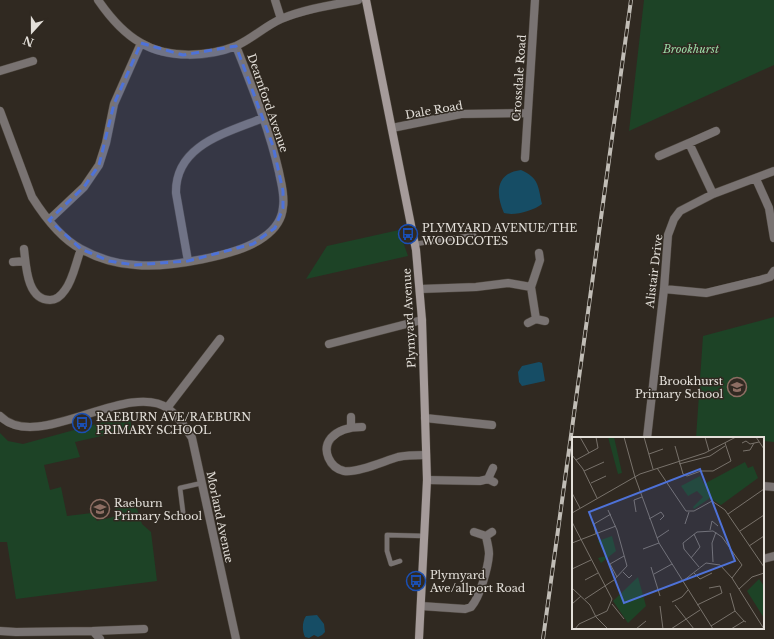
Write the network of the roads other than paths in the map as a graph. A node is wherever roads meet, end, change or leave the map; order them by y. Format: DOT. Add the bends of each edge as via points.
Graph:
graph roads {
  1 [pos="98,0"];
  2 [pos="275,0"];
  3 [pos="358,0"];
  4 [pos="366,0"];
  5 [pos="535,0"];
  6 [pos="281,19"];
  7 [pos="141,43"];
  8 [pos="236,46"];
  9 [pos="33,61"];
  10 [pos="0,71"];
  11 [pos="0,111"];
  12 [pos="527,113"];
  13 [pos="263,118"];
  14 [pos="392,128"];
  15 [pos="716,131"];
  16 [pos="689,143"];
  17 [pos="659,156"];
  18 [pos="525,158"];
  19 [pos="774,171"];
  20 [pos="756,179"];
  21 [pos="713,194"];
  22 [pos="49,220"];
  23 [pos="474,235"];
  24 [pos="774,238"];
  25 [pos="415,244"];
  26 [pos="24,249"];
  27 [pos="81,249"];
  28 [pos="542,258"];
  29 [pos="25,261"];
  30 [pos="188,261"];
  31 [pos="13,262"];
  32 [pos="774,271"];
  33 [pos="531,287"];
  34 [pos="420,289"];
  35 [pos="664,289"];
  36 [pos="536,319"];
  37 [pos="422,320"];
  38 [pos="545,321"];
  39 [pos="528,323"];
  40 [pos="220,339"];
  41 [pos="329,344"];
  42 [pos="167,408"];
  43 [pos="0,416"];
  44 [pos="351,417"];
  45 [pos="425,418"];
  46 [pos="492,425"];
  47 [pos="351,427"];
  48 [pos="362,427"];
  49 [pos="647,437"];
  50 [pos="426,455"];
  51 [pos="493,468"];
  52 [pos="427,480"];
  53 [pos="202,482"];
  54 [pos="764,486"];
  55 [pos="774,487"];
  56 [pos="183,512"];
  57 [pos="474,532"];
  58 [pos="425,536"];
  59 [pos="774,556"];
  60 [pos="764,559"];
  61 [pos="400,561"];
  62 [pos="420,606"];
  63 [pos="144,629"];
  64 [pos="0,631"];
  65 [pos="93,631"];
  66 [pos="100,639"];
  67 [pos="236,639"];
  68 [pos="419,639"];
  1 -- 7 [label="street" via="114,22"];
  2 -- 6 [label="street"];
  3 -- 6 [label="street" via="309,10"];
  4 -- 14 [label="street, Plymyard Avenue"];
  5 -- 12 [label="street, Crossdale Road"];
  6 -- 8 [label="street"];
  7 -- 8 [label="street" via="161,51 183,55 207,53"];
  7 -- 22 [label="street" via="114,104 99,165 84,187"];
  8 -- 13 [label="street, Dearnford Avenue"];
  9 -- 10 [label="street"];
  11 -- 22 [label="street, Dearnford Avenue" via="32,197"];
  12 -- 14 [label="street, Dale Road" via="461,114"];
  12 -- 18 [label="street, Crossdale Road"];
  13 -- 30 [label="street" via="206,141 180,166 176,193"];
  13 -- 30 [label="street, Dearnford Avenue" via="273,146 283,191 283,208 275,228 253,244"];
  14 -- 25 [label="street, Plymyard Avenue"];
  15 -- 16 [label="street"];
  16 -- 17 [label="street"];
  16 -- 21 [label="street"];
  19 -- 20 [label="street, Alistair Drive"];
  20 -- 21 [label="street, Alistair Drive"];
  20 -- 24 [label="street" via="769,208"];
  21 -- 35 [label="street, Alistair Drive" via="680,211 674,219 668,235"];
  22 -- 27 [label="street, Dearnford Avenue" via="63,236"];
  23 -- 25 [label="lane"];
  25 -- 34 [label="street, Plymyard Avenue"];
  26 -- 29 [label="street"];
  27 -- 29 [label="street" via="66,289 54,300 47,300 34,292"];
  27 -- 30 [label="street, Dearnford Avenue" via="109,261 135,265 162,265"];
  28 -- 33 [label="street"];
  29 -- 31 [label="street"];
  32 -- 35 [label="street" via="770,276 760,280 706,293"];
  33 -- 34 [label="street" via="508,284"];
  33 -- 36 [label="street"];
  34 -- 37 [label="street, Plymyard Avenue"];
  35 -- 49 [label="street, Alistair Drive"];
  36 -- 38 [label="street"];
  36 -- 39 [label="street"];
  37 -- 41 [label="street"];
  37 -- 45 [label="street, Plymyard Avenue"];
  40 -- 42 [label="street"];
  42 -- 43 [label="street, Morland Avenue" via="151,403 133,402 41,427 24,427 3,420"];
  42 -- 53 [label="street, Morland Avenue" via="181,421 192,438"];
  44 -- 47 [label="street"];
  45 -- 46 [label="street"];
  45 -- 50 [label="street, Plymyard Avenue"];
  47 -- 48 [label="street"];
  47 -- 50 [label="street" via="337,432 330,439 327,448 328,458 335,468 346,471 400,457"];
  50 -- 52 [label="street, Plymyard Avenue"];
  51 -- 52 [label="street" via="491,481"];
  52 -- 58 [label="street, Plymyard Avenue"];
  53 -- 56 [label="lane" via="180,488"];
  53 -- 67 [label="street, Morland Avenue"];
  54 -- 55 [label="street"];
  57 -- 62 [label="street" via="489,534 489,555 478,597 471,607 465,609"];
  58 -- 61 [label="lane" via="387,535 386,551 391,564"];
  58 -- 62 [label="street, Plymyard Avenue"];
  59 -- 60 [label="street"];
  62 -- 68 [label="street, Plymyard Avenue"];
  63 -- 65 [label="street"];
  64 -- 65 [label="street"];
  65 -- 66 [label="street"];
}
